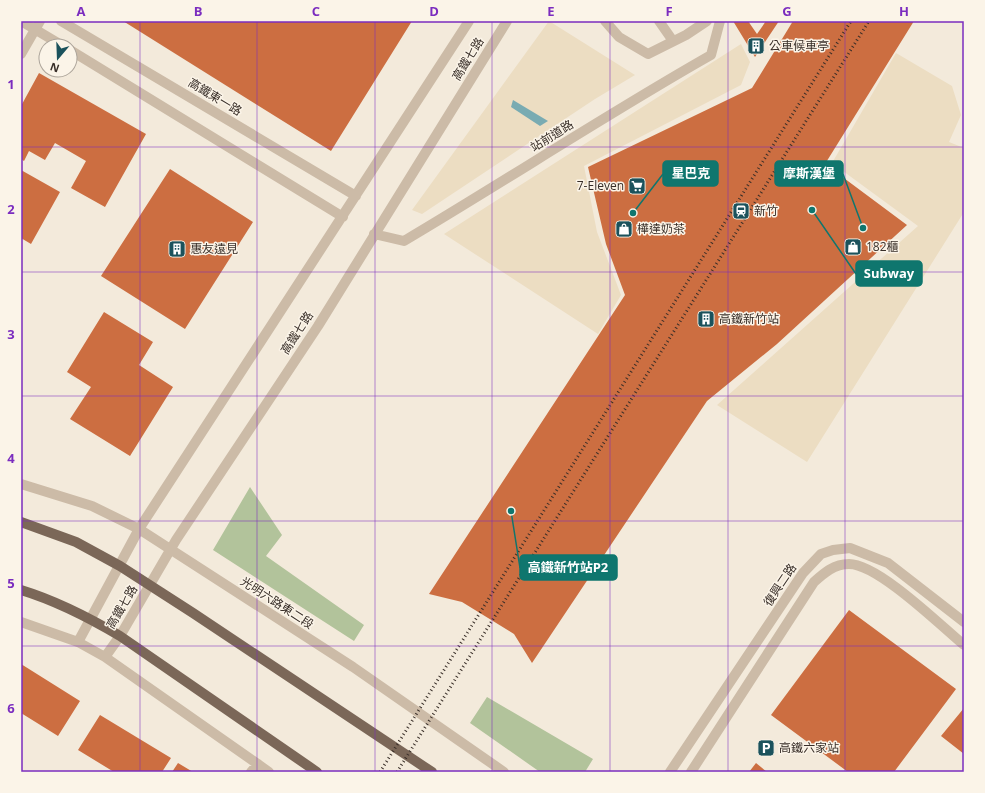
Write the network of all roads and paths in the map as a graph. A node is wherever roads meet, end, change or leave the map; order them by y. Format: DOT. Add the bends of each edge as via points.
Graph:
graph roads {
  1 [pos="21,21"];
  2 [pos="61,21"];
  3 [pos="469,21"];
  4 [pos="507,21"];
  5 [pos="604,21"];
  6 [pos="659,21"];
  7 [pos="707,21"];
  8 [pos="720,21"];
  9 [pos="38,25"];
  10 [pos="54,38"];
  11 [pos="673,41"];
  12 [pos="21,54"];
  13 [pos="78,55"];
  14 [pos="356,196"];
  15 [pos="343,217"];
  16 [pos="374,234"];
  17 [pos="21,484"];
  18 [pos="21,522"];
  19 [pos="139,529"];
  20 [pos="171,549"];
  21 [pos="120,566"];
  22 [pos="150,586"];
  23 [pos="21,590"];
  24 [pos="92,619"];
  25 [pos="21,622"];
  26 [pos="964,622"];
  27 [pos="120,636"];
  28 [pos="78,642"];
  29 [pos="964,645"];
  30 [pos="105,657"];
  31 [pos="255,768"];
  32 [pos="269,772"];
  33 [pos="317,772"];
  34 [pos="432,772"];
  35 [pos="504,772"];
  36 [pos="670,772"];
  37 [pos="691,772"];
  1 -- 9 [label="street"];
  2 -- 14 [label="street, 高鐵東一路"];
  3 -- 14 [label="street, 高鐵七路"];
  4 -- 16 [label="street, 高鐵七路"];
  5 -- 11 [label="street" via="618,37 648,54"];
  6 -- 11 [label="street"];
  7 -- 11 [label="street"];
  8 -- 16 [label="street, 站前道路" via="711,54 641,94 570,141 404,241"];
  9 -- 10 [label="street"];
  9 -- 12 [label="street"];
  13 -- 15 [label="street"];
  14 -- 15 [label="street, 高鐵七路"];
  15 -- 19 [label="street, 高鐵七路"];
  16 -- 20 [label="street, 高鐵七路" via="318,326"];
  17 -- 19 [label="street, 光明六路東二段" via="92,506"];
  18 -- 21 [label="main road" via="76,542"];
  19 -- 20 [label="street, 光明六路東二段"];
  19 -- 21 [label="street, 高鐵七路"];
  20 -- 22 [label="street, 高鐵七路"];
  20 -- 35 [label="street, 光明六路東二段" via="352,667"];
  21 -- 22 [label="main road"];
  21 -- 24 [label="street, 高鐵七路"];
  22 -- 27 [label="street, 高鐵七路"];
  22 -- 34 [label="main road"];
  23 -- 24 [label="main road" via="51,599"];
  24 -- 27 [label="main road"];
  24 -- 28 [label="street, 高鐵七路"];
  25 -- 28 [label="street"];
  26 -- 36 [label="street, 復興二路" via="888,563 850,548 821,554 803,573"];
  27 -- 30 [label="street, 高鐵七路"];
  27 -- 33 [label="main road"];
  28 -- 30 [label="street"];
  29 -- 37 [label="street" via="889,582 868,569 849,564 830,569 814,582"];
  30 -- 31 [label="street"];
  31 -- 32 [label="street"];
}
